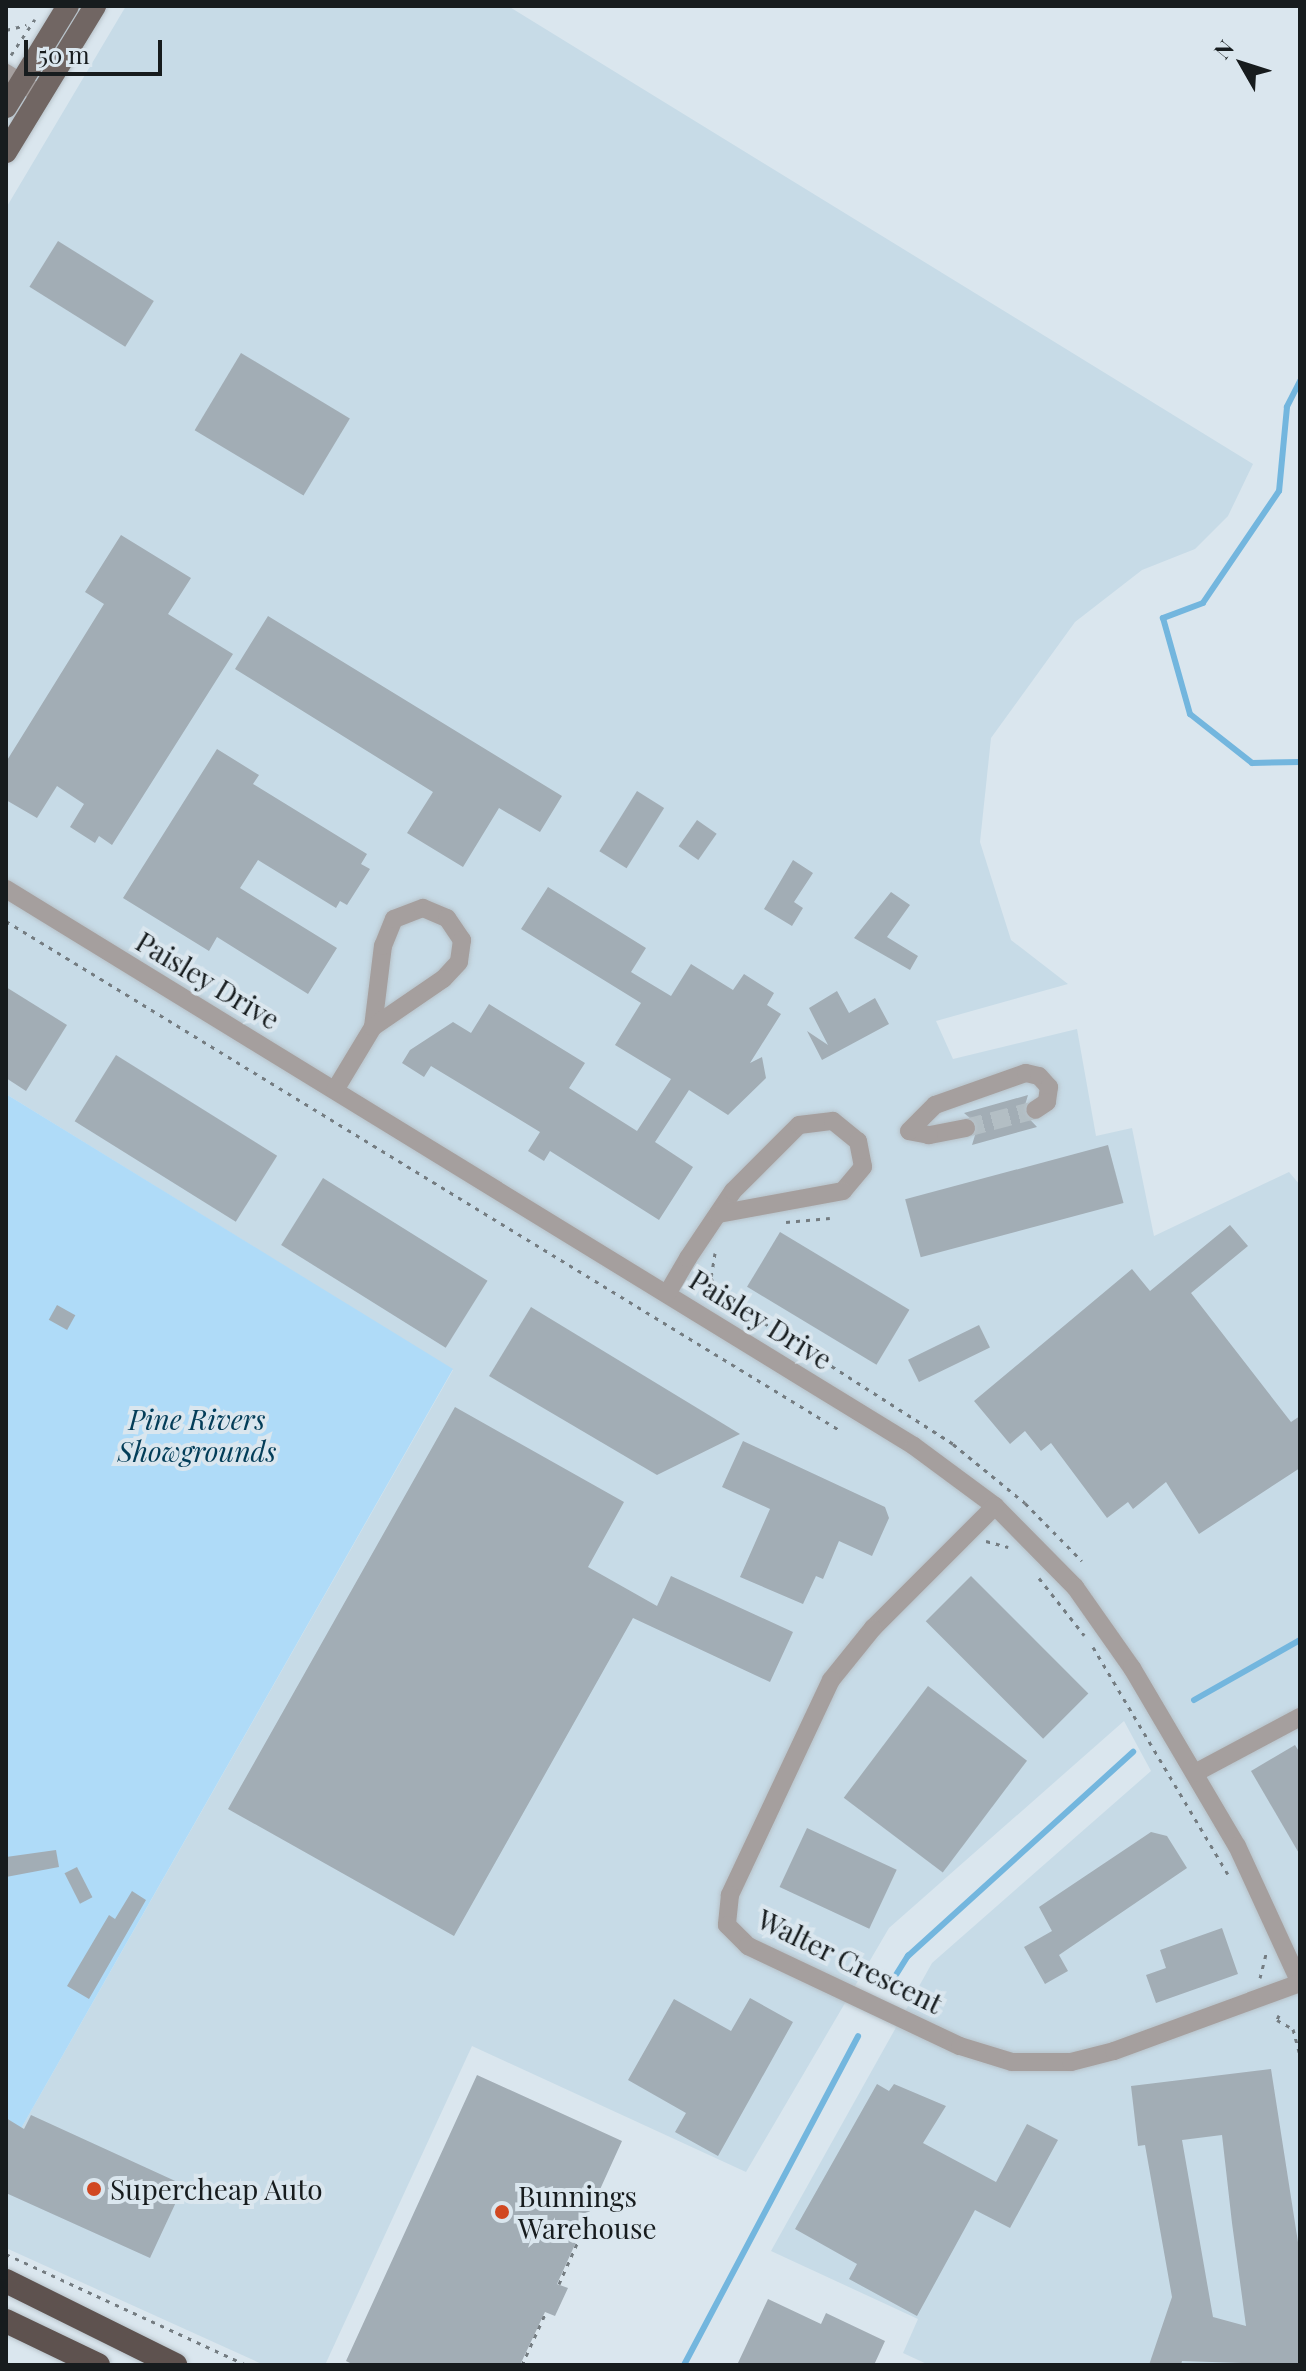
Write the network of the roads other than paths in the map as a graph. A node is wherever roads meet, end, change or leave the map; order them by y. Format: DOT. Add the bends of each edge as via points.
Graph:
graph roads {
  1 [pos="68,6"];
  2 [pos="95,6"];
  3 [pos="14,78"];
  4 [pos="41,95"];
  5 [pos="6,107"];
  6 [pos="6,152"];
  7 [pos="6,889"];
  8 [pos="373,1027"];
  9 [pos="335,1090"];
  10 [pos="1035,1110"];
  11 [pos="966,1128"];
  12 [pos="718,1214"];
  13 [pos="667,1294"];
  14 [pos="995,1506"];
  15 [pos="1300,1717"];
  16 [pos="1195,1773"];
  17 [pos="1300,1983"];
  18 [pos="6,2281"];
  19 [pos="6,2321"];
  20 [pos="98,2365"];
  21 [pos="175,2365"];
  1 -- 3 [label="main road"];
  2 -- 4 [label="main road"];
  3 -- 4 [label="street"];
  3 -- 5 [label="main road"];
  4 -- 6 [label="main road"];
  7 -- 9 [label="street, Paisley Drive"];
  8 -- 8 [label="street" via="383,946 394,919 423,908 447,918 462,940 459,962 408,1006"];
  8 -- 9 [label="street"];
  9 -- 13 [label="street, Paisley Drive"];
  10 -- 11 [label="street" via="1047,1102 1049,1087 1039,1076 1026,1073 935,1105 909,1131 929,1135"];
  12 -- 12 [label="street" via="770,1150 799,1125 833,1121 858,1141 863,1167 843,1191"];
  12 -- 13 [label="street"];
  13 -- 14 [label="street, Paisley Drive" via="914,1446"];
  14 -- 16 [label="street, Paisley Drive" via="1075,1587 1107,1629"];
  14 -- 17 [label="street, Walter Crescent" via="873,1628 831,1680 730,1895 727,1925 748,1946 960,2046 1012,2062 1071,2062 1114,2051"];
  15 -- 16 [label="street"];
  16 -- 17 [label="street, Paisley Drive" via="1269,1909"];
  18 -- 21 [label="highway"];
  19 -- 20 [label="highway"];
}
